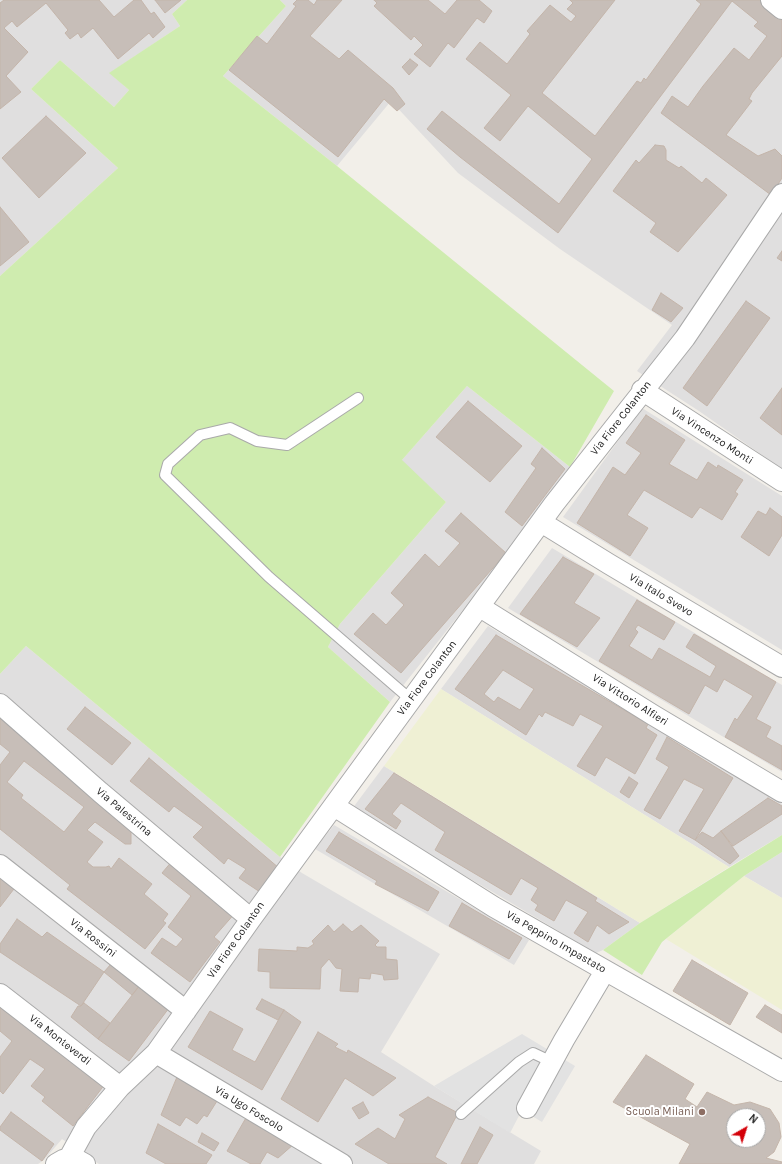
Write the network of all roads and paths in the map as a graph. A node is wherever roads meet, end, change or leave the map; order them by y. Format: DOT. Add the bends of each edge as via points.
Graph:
graph roads {
  1 [pos="771,0"];
  2 [pos="782,9"];
  3 [pos="782,194"];
  4 [pos="642,390"];
  5 [pos="358,398"];
  6 [pos="782,481"];
  7 [pos="541,522"];
  8 [pos="480,606"];
  9 [pos="782,667"];
  10 [pos="410,699"];
  11 [pos="0,704"];
  12 [pos="782,792"];
  13 [pos="334,806"];
  14 [pos="0,865"];
  15 [pos="251,919"];
  16 [pos="605,971"];
  17 [pos="0,994"];
  18 [pos="186,1011"];
  19 [pos="156,1053"];
  20 [pos="552,1062"];
  21 [pos="782,1071"];
  22 [pos="120,1087"];
  23 [pos="527,1108"];
  24 [pos="461,1114"];
  25 [pos="70,1162"];
  26 [pos="336,1162"];
  1 -- 2 [label="street"];
  3 -- 4 [label="street, Via Fiore Colanton" via="684,338"];
  4 -- 6 [label="street, Via Vincenzo Monti"];
  4 -- 7 [label="street, Via Fiore Colanton"];
  5 -- 10 [label="lane" via="287,445 257,441 230,428 200,435 168,464 165,476 269,577"];
  7 -- 8 [label="street, Via Fiore Colanton"];
  7 -- 9 [label="street, Via Italo Svevo"];
  8 -- 10 [label="street, Via Fiore Colanton"];
  8 -- 12 [label="street, Via Vittorio Alfieri" via="653,715"];
  10 -- 13 [label="street, Via Fiore Colanton"];
  11 -- 15 [label="street, Via Palestrina"];
  13 -- 15 [label="street, Via Fiore Colanton"];
  13 -- 16 [label="street, Via Peppino Impastato" via="494,907"];
  14 -- 18 [label="street, Via Rossini"];
  15 -- 18 [label="street, Via Fiore Colanton"];
  16 -- 20 [label="street"];
  16 -- 21 [label="street, Via Peppino Impastato"];
  17 -- 22 [label="street, Via Monteverdi"];
  18 -- 19 [label="street, Via Fiore Colanton"];
  19 -- 22 [label="street, Via Fiore Colanton"];
  19 -- 26 [label="street, Via Ugo Foscolo"];
  20 -- 23 [label="street"];
  20 -- 24 [label="lane" via="533,1053 519,1062"];
  22 -- 25 [label="street, Via Fiore Colanton" via="86,1127"];
}
